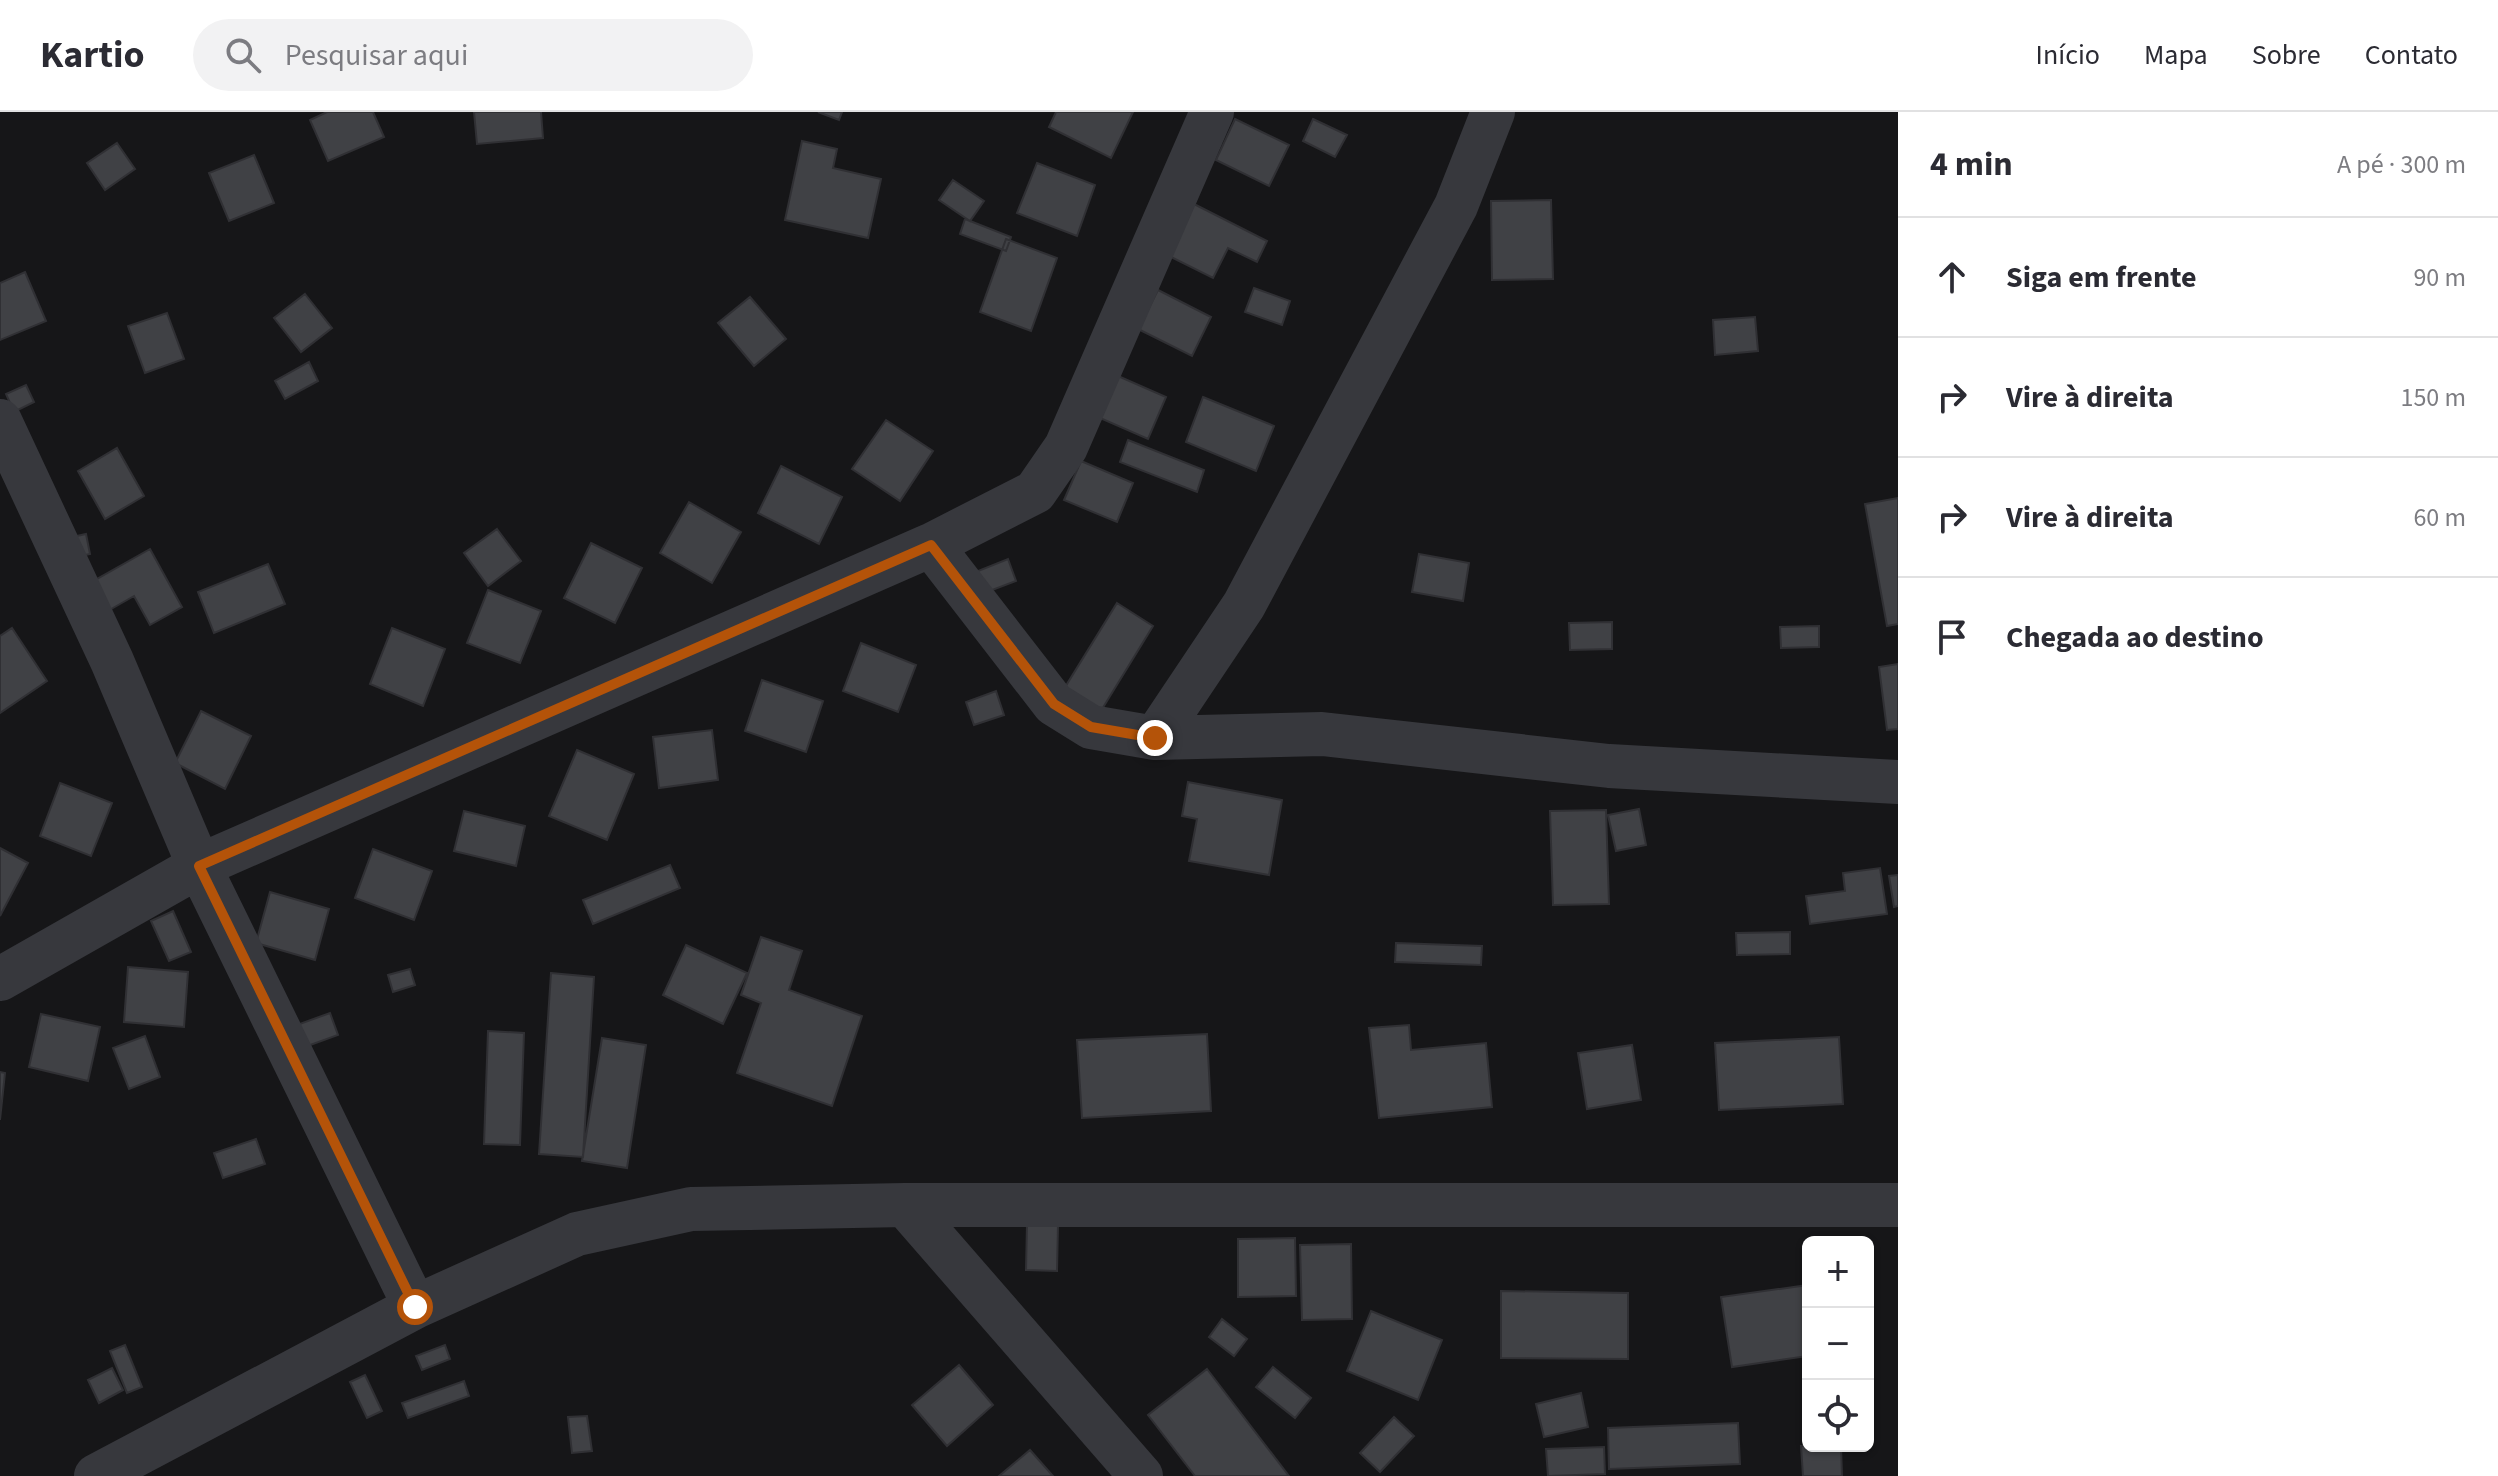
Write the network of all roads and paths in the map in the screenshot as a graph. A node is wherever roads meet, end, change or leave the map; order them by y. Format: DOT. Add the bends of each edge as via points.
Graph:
graph roads {
  1 [pos="1212,112"];
  2 [pos="1493,112"];
  3 [pos="0,421"];
  4 [pos="931,545"];
  5 [pos="1155,738"];
  6 [pos="1898,782"];
  7 [pos="199,866"];
  8 [pos="0,979"];
  9 [pos="905,1205"];
  10 [pos="1898,1205"];
  11 [pos="415,1307"];
  12 [pos="96,1476"];
  13 [pos="1141,1476"];
  1 -- 4 [label="street" via="1066,447 1035,492"];
  2 -- 5 [label="street" via="1456,206 1244,605"];
  3 -- 7 [label="street" via="112,661"];
  4 -- 5 [label="street" via="1054,704 1091,727"];
  4 -- 7 [label="street"];
  5 -- 6 [label="street" via="1322,734 1609,766"];
  7 -- 8 [label="street"];
  7 -- 11 [label="street"];
  9 -- 10 [label="street"];
  9 -- 11 [label="street" via="691,1209 577,1234"];
  9 -- 13 [label="street"];
  11 -- 12 [label="street"];
}
